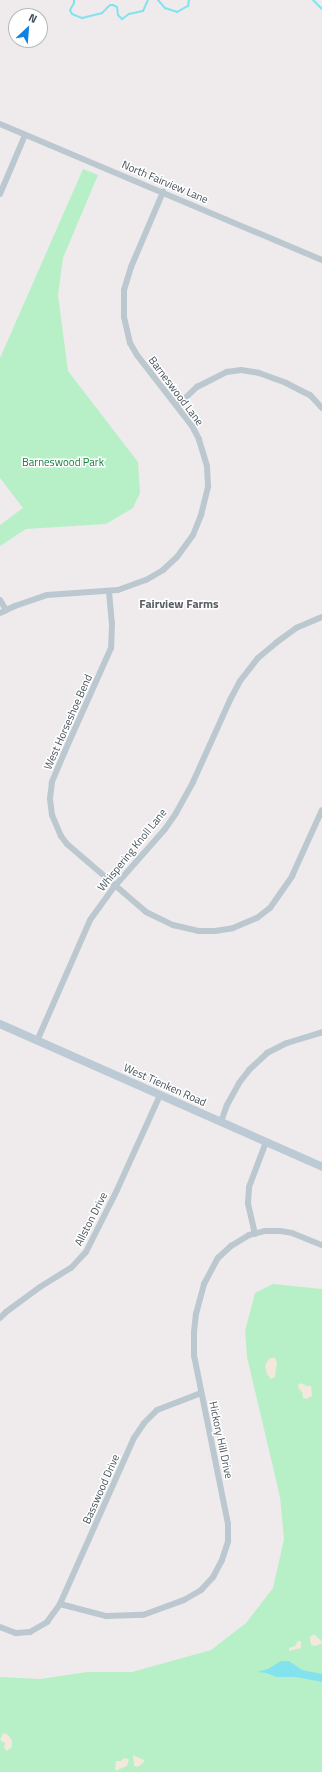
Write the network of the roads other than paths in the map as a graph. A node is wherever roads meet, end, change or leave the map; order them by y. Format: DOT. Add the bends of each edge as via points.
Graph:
graph roads {
  1 [pos="0,124"];
  2 [pos="25,135"];
  3 [pos="163,192"];
  4 [pos="0,194"];
  5 [pos="322,260"];
  6 [pos="177,406"];
  7 [pos="322,408"];
  8 [pos="109,591"];
  9 [pos="0,600"];
  10 [pos="3,612"];
  11 [pos="322,617"];
  12 [pos="322,810"];
  13 [pos="116,885"];
  14 [pos="0,1024"];
  15 [pos="322,1032"];
  16 [pos="37,1041"];
  17 [pos="160,1095"];
  18 [pos="221,1122"];
  19 [pos="266,1142"];
  20 [pos="322,1167"];
  21 [pos="255,1234"];
  22 [pos="322,1245"];
  23 [pos="0,1318"];
  24 [pos="201,1393"];
  25 [pos="60,1604"];
  26 [pos="0,1627"];
  1 -- 2 [label="street, North Fairview Lane"];
  2 -- 3 [label="street, North Fairview Lane"];
  2 -- 4 [label="street"];
  3 -- 5 [label="street, North Fairview Lane"];
  3 -- 6 [label="street, Barneswood Lane" via="131,267 124,290 124,306 130,342"];
  6 -- 7 [label="street" via="198,387 227,372 241,370 259,373 286,383 310,396"];
  6 -- 8 [label="street, Barneswood Lane" via="192,426 205,454 208,486 201,515 184,549 163,570 137,584"];
  8 -- 10 [label="street, Barneswood Lane" via="47,596"];
  8 -- 13 [label="street, West Horseshoe Bend" via="112,648 64,751 52,782 50,799 52,815 67,844"];
  9 -- 10 [label="street"];
  11 -- 13 [label="street, Whispering Knoll Lane" via="296,628 258,658 240,681 176,813"];
  12 -- 13 [label="street, West Horseshoe Bend" via="301,859 285,888 257,918 233,928 199,931 173,925 146,912"];
  13 -- 16 [label="street, Whispering Knoll Lane" via="90,920"];
  14 -- 16 [label="street, West Tienken Road"];
  15 -- 18 [label="street" via="287,1043 267,1053 239,1083"];
  16 -- 17 [label="street, West Tienken Road"];
  17 -- 18 [label="street, West Tienken Road"];
  17 -- 23 [label="street, Allston Drive" via="86,1252 72,1268 34,1290"];
  18 -- 19 [label="street, West Tienken Road"];
  19 -- 20 [label="street, West Tienken Road"];
  19 -- 21 [label="street" via="249,1187 248,1203"];
  21 -- 22 [label="street, Hickory Hill Drive" via="265,1231 288,1232"];
  21 -- 24 [label="street, Hickory Hill Drive" via="231,1246 218,1258 204,1284 194,1332 194,1356"];
  24 -- 25 [label="street, Basswood Drive" via="170,1403 157,1410 144,1423 134,1438"];
  24 -- 25 [label="street, Hickory Hill Drive" via="228,1524 228,1542 213,1577 201,1590 184,1600 143,1615 106,1616"];
  25 -- 26 [label="street, Basswood Drive" via="48,1622 30,1632 16,1633"];
}
